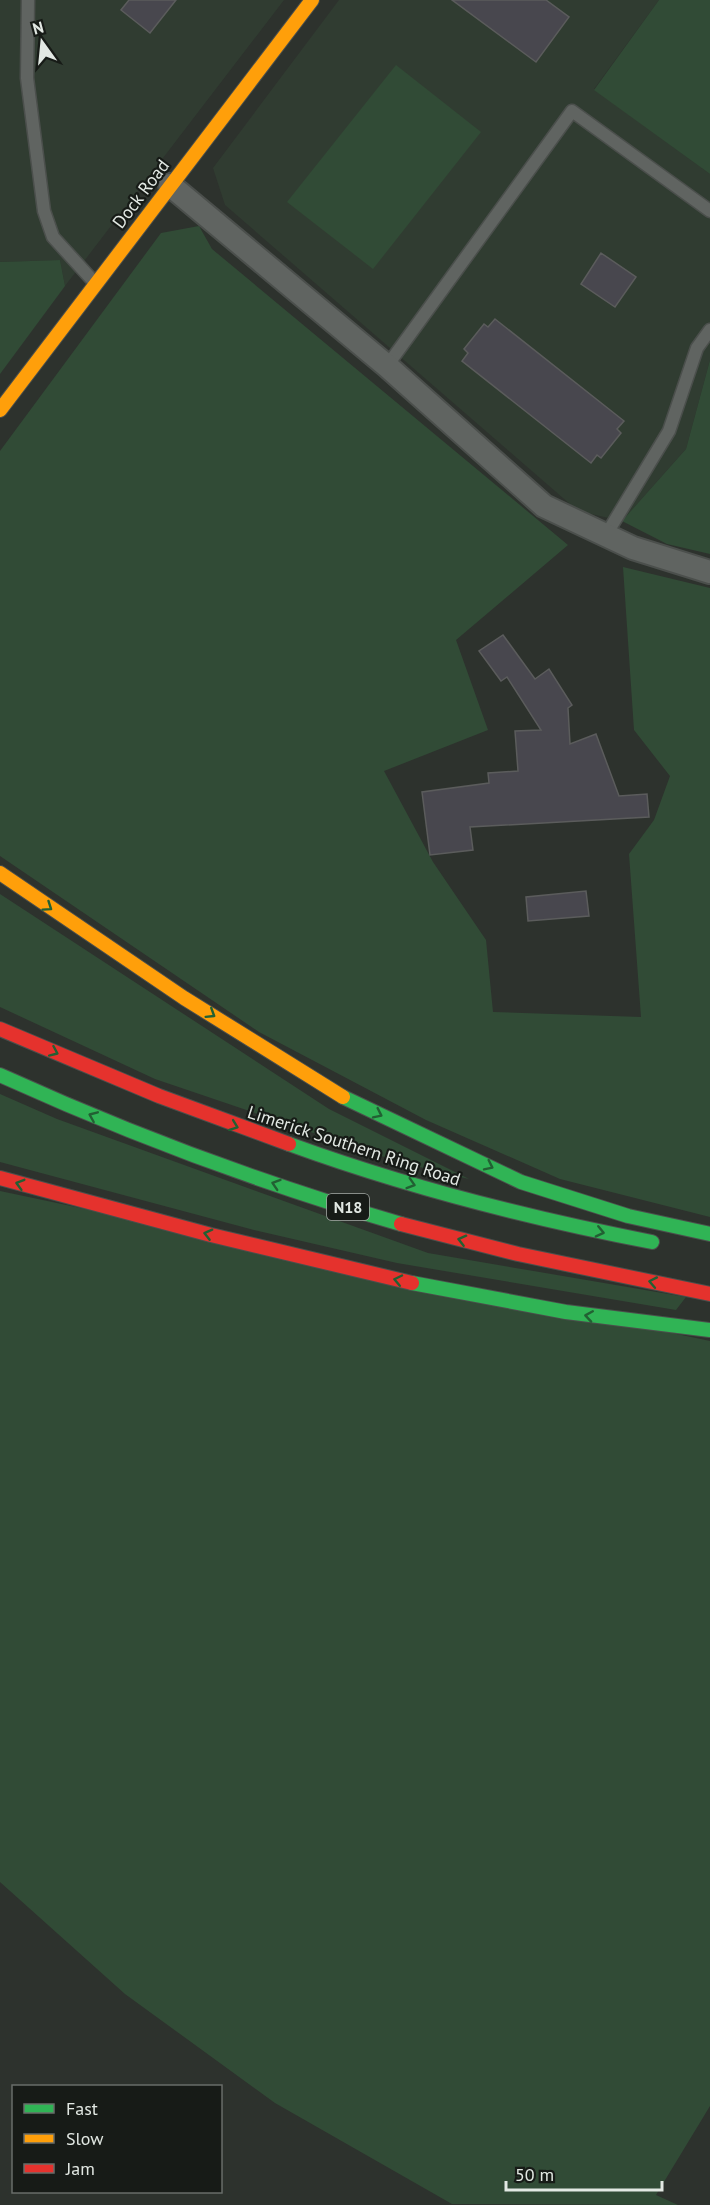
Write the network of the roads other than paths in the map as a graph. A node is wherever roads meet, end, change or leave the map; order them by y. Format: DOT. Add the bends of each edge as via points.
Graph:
graph roads {
  1 [pos="28,0"];
  2 [pos="312,0"];
  3 [pos="170,185"];
  4 [pos="710,211"];
  5 [pos="96,284"];
  6 [pos="710,330"];
  7 [pos="387,366"];
  8 [pos="0,410"];
  9 [pos="606,535"];
  10 [pos="710,572"];
  11 [pos="0,873"];
  12 [pos="0,1029"];
  13 [pos="0,1075"];
  14 [pos="0,1178"];
  15 [pos="710,1234"];
  16 [pos="665,1244"];
  17 [pos="710,1294"];
  18 [pos="710,1330"];
  1 -- 5 [label="lane" via="27,78 44,211 53,237"];
  2 -- 3 [label="main road, Dock Road"];
  3 -- 5 [label="main road, Dock Road"];
  3 -- 7 [label="street"];
  4 -- 7 [label="lane" via="572,111"];
  5 -- 8 [label="main road, Dock Road"];
  6 -- 9 [label="lane" via="697,348 669,431"];
  7 -- 9 [label="street" via="544,506"];
  9 -- 10 [label="street" via="633,548"];
  11 -- 15 [label="main road, one-way" via="184,998 337,1094 521,1182 628,1216"];
  12 -- 16 [label="main road, Limerick Southern Ring Road / N18, one-way" via="275,1142 456,1198"];
  17 -- 13 [label="main road, N18, one-way" via="516,1254 404,1225 155,1142"];
  18 -- 14 [label="main road, one-way" via="661,1327 518,1305 338,1267"];
}
